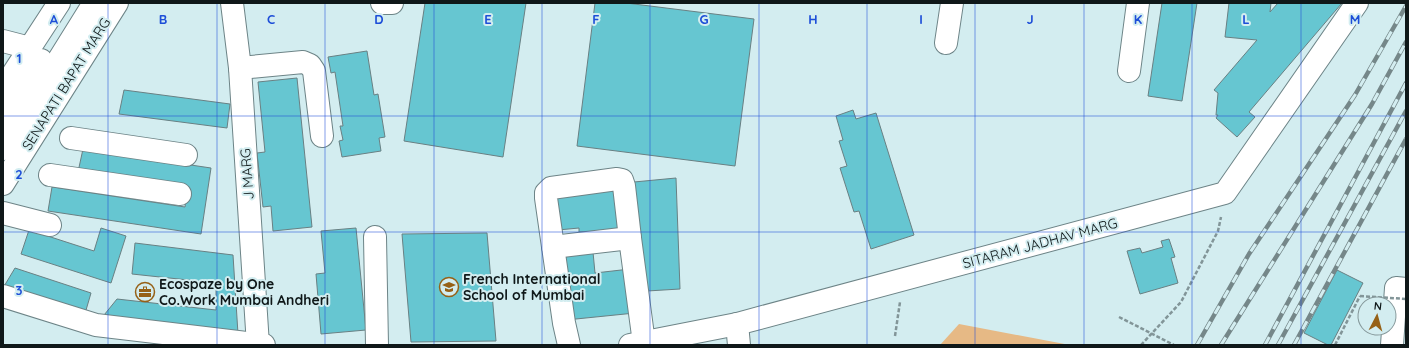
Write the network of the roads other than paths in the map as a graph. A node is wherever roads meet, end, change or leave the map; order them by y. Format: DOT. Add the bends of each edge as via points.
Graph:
graph roads {
  1 [pos="59,3"];
  2 [pos="76,3"];
  3 [pos="94,3"];
  4 [pos="117,3"];
  5 [pos="232,3"];
  6 [pos="382,3"];
  7 [pos="392,3"];
  8 [pos="952,3"];
  9 [pos="1138,3"];
  10 [pos="1357,3"];
  11 [pos="3,41"];
  12 [pos="946,43"];
  13 [pos="18,55"];
  14 [pos="240,68"];
  15 [pos="1129,71"];
  16 [pos="3,89"];
  17 [pos="3,120"];
  18 [pos="322,136"];
  19 [pos="71,138"];
  20 [pos="3,149"];
  21 [pos="186,155"];
  22 [pos="50,175"];
  23 [pos="3,184"];
  24 [pos="180,194"];
  25 [pos="3,213"];
  26 [pos="50,225"];
  27 [pos="375,237"];
  28 [pos="630,238"];
  29 [pos="553,247"];
  30 [pos="1403,292"];
  31 [pos="3,296"];
  32 [pos="738,334"];
  33 [pos="258,344"];
  34 [pos="637,344"];
  35 [pos="264,345"];
  36 [pos="377,345"];
  37 [pos="569,345"];
  38 [pos="1392,345"];
  1 -- 13 [label="street"];
  2 -- 17 [label="street"];
  3 -- 20 [label="street"];
  4 -- 23 [label="street, SENAPATI BAPAT MARG"];
  5 -- 14 [label="street, J MARG"];
  6 -- 7 [label="street"];
  8 -- 12 [label="street"];
  9 -- 15 [label="street"];
  10 -- 32 [label="street, SITARAM JADHAV MARG" via="1225,193 904,280"];
  11 -- 13 [label="street"];
  13 -- 16 [label="street"];
  14 -- 18 [label="street" via="303,62 310,65 314,71"];
  14 -- 33 [label="street, J MARG"];
  19 -- 21 [label="street"];
  22 -- 24 [label="street"];
  25 -- 26 [label="street"];
  27 -- 36 [label="street"];
  28 -- 29 [label="street"];
  28 -- 29 [label="street" via="624,186 622,180 616,179 548,190 546,198"];
  28 -- 34 [label="street"];
  29 -- 37 [label="street"];
  30 -- 38 [label="street"];
  31 -- 33 [label="street" via="96,326"];
  32 -- 34 [label="street, SITARAM JADHAV MARG"];
  33 -- 35 [label="street"];
}
